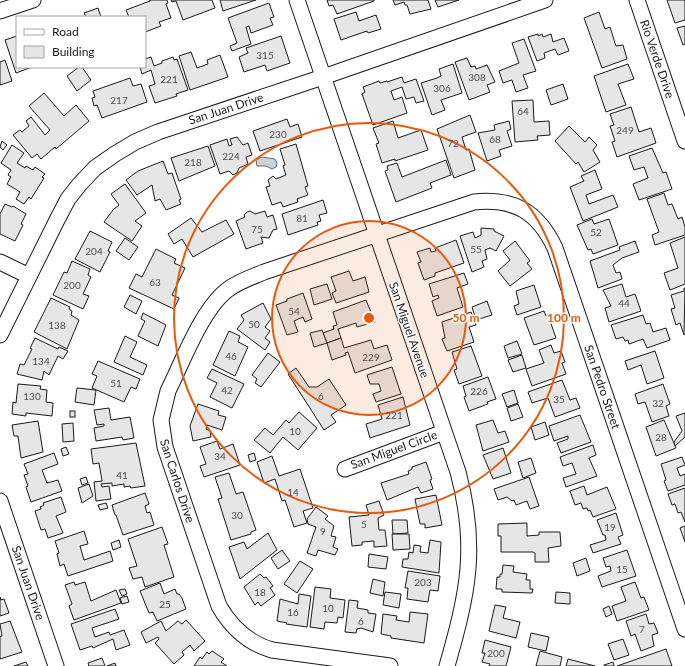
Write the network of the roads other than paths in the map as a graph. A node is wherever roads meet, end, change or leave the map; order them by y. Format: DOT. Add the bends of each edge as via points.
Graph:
graph roads {
  1 [pos="33,0"];
  2 [pos="297,0"];
  3 [pos="545,0"];
  4 [pos="637,0"];
  5 [pos="0,11"];
  6 [pos="323,77"];
  7 [pos="685,141"];
  8 [pos="376,234"];
  9 [pos="0,262"];
  10 [pos="29,276"];
  11 [pos="0,335"];
  12 [pos="444,432"];
  13 [pos="344,469"];
  14 [pos="0,501"];
  15 [pos="685,629"];
  16 [pos="56,666"];
  17 [pos="390,666"];
  18 [pos="447,666"];
  1 -- 5 [label="street"];
  2 -- 6 [label="street, San Miguel Avenue"];
  3 -- 6 [label="street, San Juan Drive"];
  4 -- 7 [label="street, Rio Verde Drive"];
  6 -- 8 [label="street, San Miguel Avenue"];
  6 -- 10 [label="street, San Juan Drive" via="158,132 115,154 95,168 68,199"];
  8 -- 12 [label="street, San Miguel Avenue"];
  8 -- 15 [label="street, San Pedro Street" via="458,206 489,200 517,206 538,221 555,248"];
  8 -- 17 [label="street, San Carlos Drive" via="264,272 230,288 210,308 168,391 161,420 167,455 219,606 230,623 247,638 272,650"];
  9 -- 10 [label="street"];
  10 -- 11 [label="street, San Juan Drive"];
  12 -- 13 [label="street, San Miguel Circle"];
  12 -- 18 [label="street, San Miguel Avenue" via="466,503 470,546 467,587"];
  14 -- 16 [label="street, San Juan Drive"];
}
